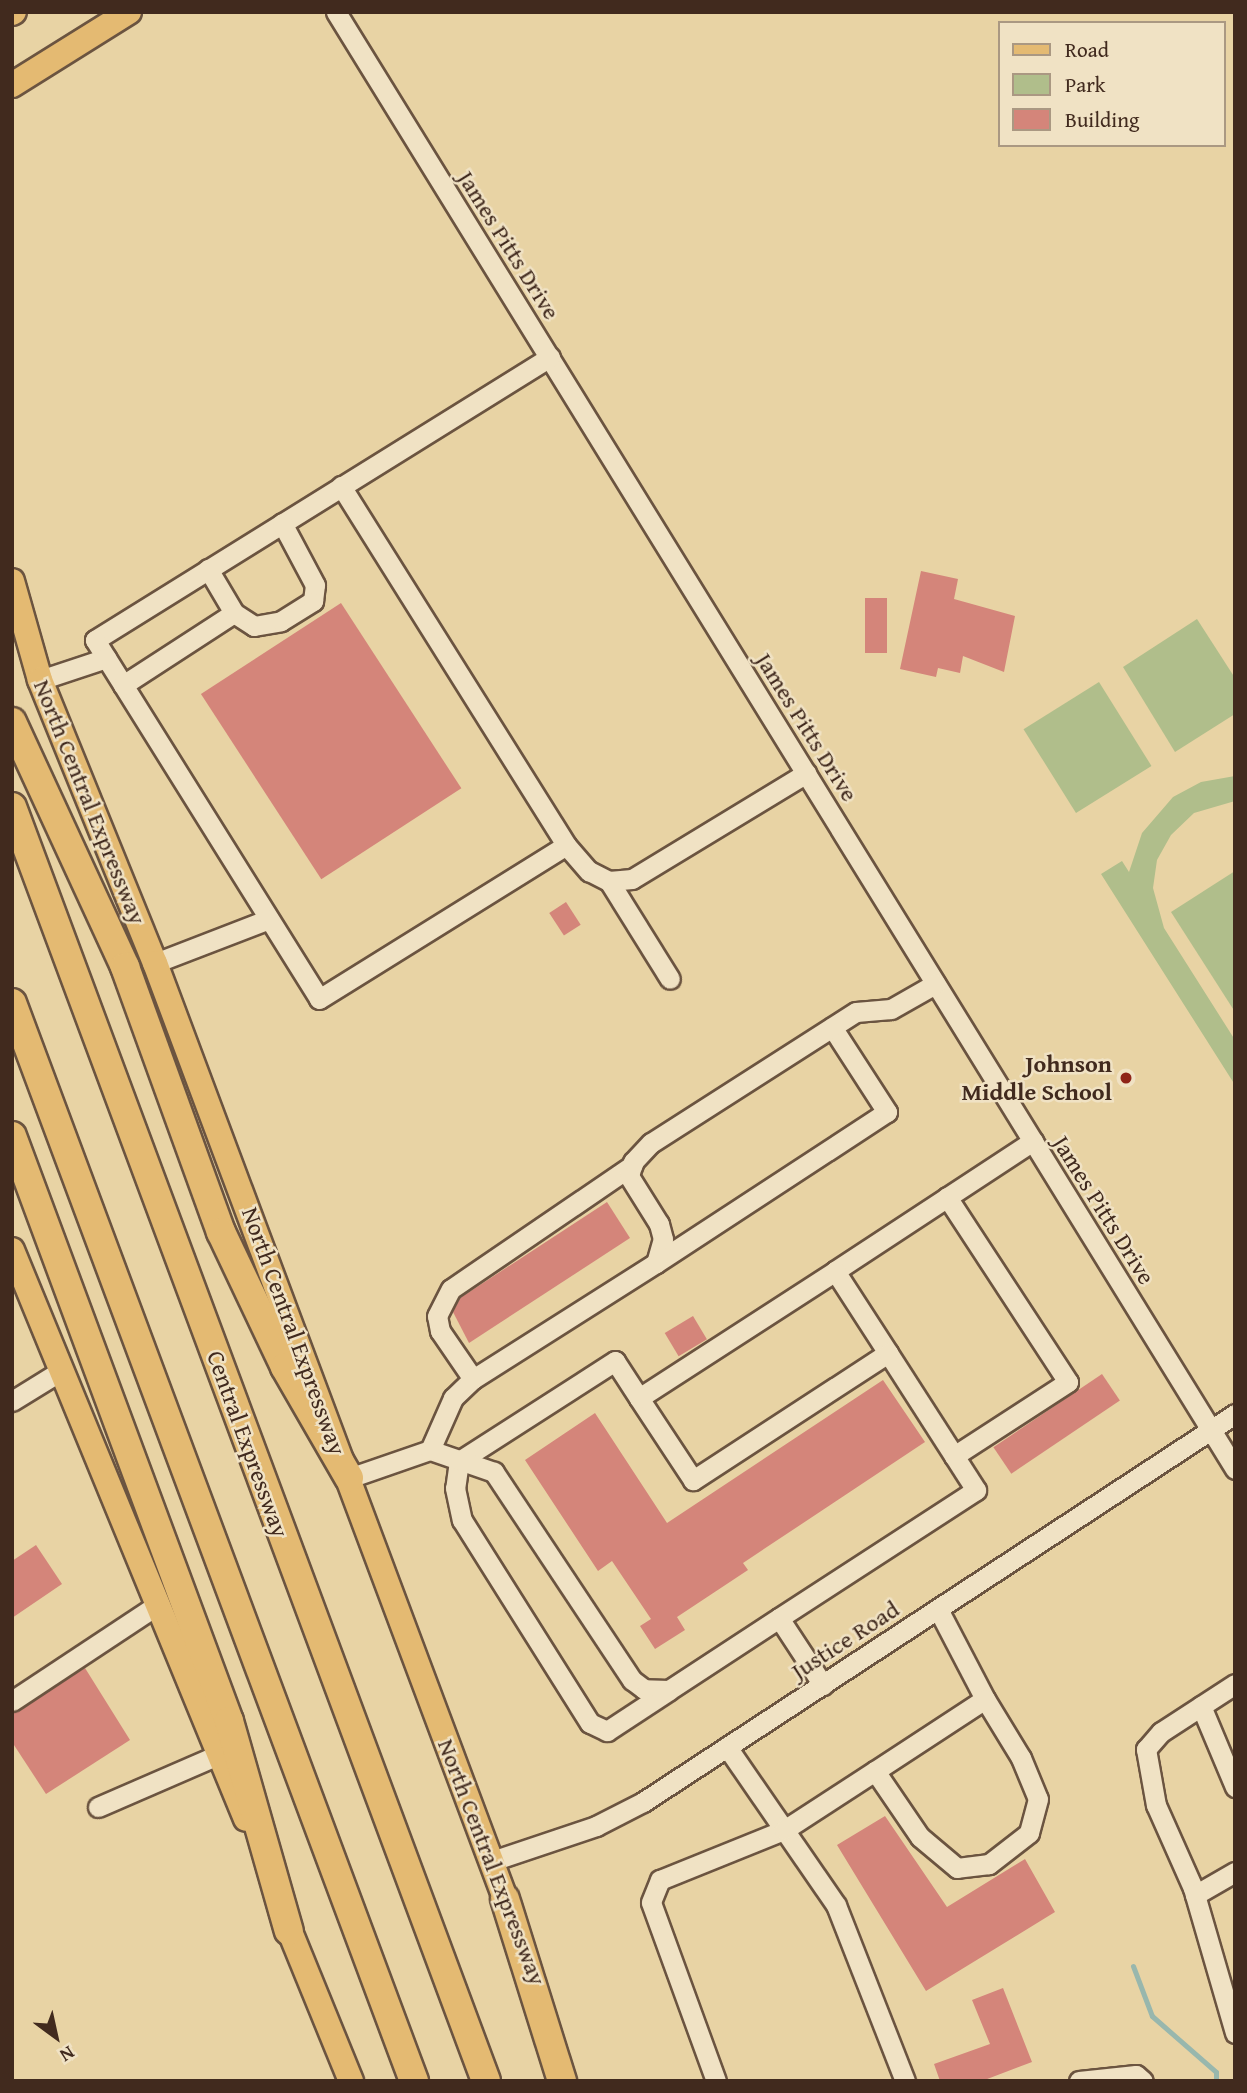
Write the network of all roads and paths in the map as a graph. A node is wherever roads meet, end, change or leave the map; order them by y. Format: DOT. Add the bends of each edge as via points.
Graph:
graph roads {
  1 [pos="129,12"];
  2 [pos="335,12"];
  3 [pos="12,85"];
  4 [pos="550,357"];
  5 [pos="341,486"];
  6 [pos="282,523"];
  7 [pos="208,569"];
  8 [pos="12,581"];
  9 [pos="234,613"];
  10 [pos="106,658"];
  11 [pos="40,680"];
  12 [pos="123,685"];
  13 [pos="12,722"];
  14 [pos="806,772"];
  15 [pos="12,807"];
  16 [pos="566,845"];
  17 [pos="609,881"];
  18 [pos="269,919"];
  19 [pos="155,963"];
  20 [pos="670,979"];
  21 [pos="936,984"];
  22 [pos="12,1003"];
  23 [pos="832,1027"];
  24 [pos="12,1136"];
  25 [pos="1033,1141"];
  26 [pos="633,1165"];
  27 [pos="947,1197"];
  28 [pos="12,1250"];
  29 [pos="656,1263"];
  30 [pos="835,1271"];
  31 [pos="888,1353"];
  32 [pos="59,1372"];
  33 [pos="473,1379"];
  34 [pos="639,1398"];
  35 [pos="12,1401"];
  36 [pos="1235,1414"];
  37 [pos="1211,1430"];
  38 [pos="430,1450"];
  39 [pos="954,1456"];
  40 [pos="459,1461"];
  41 [pos="1235,1469"];
  42 [pos="349,1478"];
  43 [pos="158,1605"];
  44 [pos="938,1609"];
  45 [pos="779,1618"];
  46 [pos="1235,1684"];
  47 [pos="822,1685"];
  48 [pos="669,1690"];
  49 [pos="985,1699"];
  50 [pos="12,1701"];
  51 [pos="1201,1706"];
  52 [pos="727,1747"];
  53 [pos="220,1754"];
  54 [pos="875,1771"];
  55 [pos="1235,1787"];
  56 [pos="98,1807"];
  57 [pos="784,1830"];
  58 [pos="492,1861"];
  59 [pos="1235,1872"];
  60 [pos="1195,1895"];
  61 [pos="505,1899"];
  62 [pos="289,1931"];
  63 [pos="1230,2002"];
  64 [pos="1235,2033"];
  65 [pos="351,2081"];
  66 [pos="414,2081"];
  67 [pos="486,2081"];
  68 [pos="562,2081"];
  69 [pos="576,2081"];
  70 [pos="716,2081"];
  71 [pos="905,2081"];
  72 [pos="1079,2081"];
  73 [pos="1143,2081"];
  1 -- 3 [label="main road"];
  2 -- 4 [label="street, James Pitts Drive"];
  4 -- 5 [label="street"];
  4 -- 14 [label="street, James Pitts Drive"];
  5 -- 6 [label="street"];
  5 -- 16 [label="street"];
  6 -- 7 [label="street"];
  6 -- 9 [label="street" via="315,585 313,601 281,621 254,626"];
  7 -- 9 [label="street"];
  7 -- 10 [label="street" via="95,640"];
  8 -- 11 [label="main road, North Central Expressway"];
  9 -- 12 [label="street"];
  10 -- 11 [label="street"];
  10 -- 12 [label="street"];
  11 -- 19 [label="main road, North Central Expressway"];
  12 -- 18 [label="street"];
  13 -- 42 [label="highway" via="125,967 220,1232 285,1367"];
  14 -- 17 [label="street" via="644,872"];
  14 -- 21 [label="street, James Pitts Drive"];
  15 -- 67 [label="highway, Central Expressway"];
  16 -- 17 [label="street" via="589,871"];
  16 -- 18 [label="street" via="320,999"];
  17 -- 20 [label="street"];
  18 -- 19 [label="street"];
  19 -- 42 [label="main road, North Central Expressway"];
  21 -- 23 [label="street" via="891,1009 856,1012"];
  21 -- 25 [label="street, James Pitts Drive"];
  22 -- 66 [label="highway"];
  23 -- 26 [label="street" via="651,1143"];
  23 -- 29 [label="street" via="887,1112"];
  24 -- 62 [label="highway" via="229,1721"];
  25 -- 27 [label="street"];
  25 -- 37 [label="street, James Pitts Drive"];
  26 -- 29 [label="street" via="631,1184 661,1231"];
  26 -- 33 [label="street" via="451,1289 437,1317 440,1331"];
  27 -- 30 [label="street"];
  27 -- 39 [label="street" via="1068,1382"];
  28 -- 32 [label="main road"];
  29 -- 33 [label="street"];
  30 -- 31 [label="street"];
  30 -- 34 [label="street"];
  31 -- 34 [label="street" via="693,1480"];
  31 -- 39 [label="street"];
  32 -- 35 [label="street"];
  32 -- 43 [label="main road"];
  33 -- 38 [label="street" via="453,1398"];
  34 -- 40 [label="street" via="615,1361"];
  36 -- 37 [label="street, Justice Road"];
  37 -- 41 [label="street, James Pitts Drive"];
  37 -- 44 [label="street, Justice Road"];
  38 -- 40 [label="street"];
  38 -- 42 [label="street"];
  39 -- 45 [label="street" via="976,1490"];
  40 -- 48 [label="street" via="494,1472 632,1680 654,1693"];
  40 -- 48 [label="street" via="454,1488 462,1521 590,1723 607,1731"];
  42 -- 58 [label="main road, North Central Expressway"];
  43 -- 50 [label="street"];
  43 -- 53 [label="main road"];
  44 -- 47 [label="street, Justice Road"];
  44 -- 49 [label="street"];
  45 -- 47 [label="street"];
  45 -- 48 [label="street"];
  46 -- 51 [label="street"];
  47 -- 52 [label="street, Justice Road"];
  49 -- 54 [label="street"];
  49 -- 54 [label="street" via="1021,1758 1038,1799 1029,1833 989,1864 957,1868 920,1837"];
  51 -- 55 [label="street"];
  51 -- 60 [label="street" via="1161,1732 1146,1749 1156,1805"];
  52 -- 57 [label="street"];
  52 -- 58 [label="street, Justice Road" via="612,1818"];
  53 -- 56 [label="street"];
  53 -- 62 [label="main road"];
  54 -- 57 [label="street"];
  57 -- 70 [label="street" via="660,1880 651,1902"];
  57 -- 71 [label="street" via="836,1905"];
  58 -- 61 [label="main road, North Central Expressway"];
  59 -- 60 [label="street"];
  60 -- 63 [label="street"];
  61 -- 68 [label="highway"];
  61 -- 69 [label="main road, North Central Expressway"];
  62 -- 65 [label="main road"];
  63 -- 64 [label="street"];
  72 -- 73 [label="street" via="1136,2075"];
}
